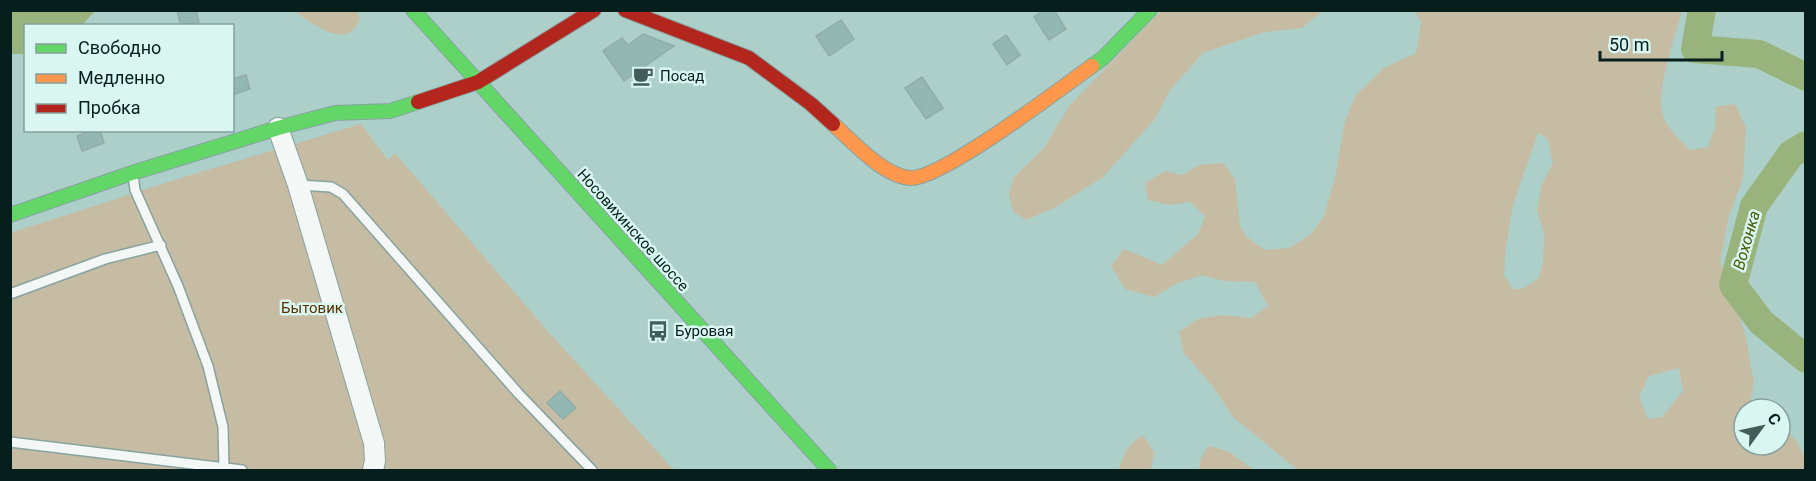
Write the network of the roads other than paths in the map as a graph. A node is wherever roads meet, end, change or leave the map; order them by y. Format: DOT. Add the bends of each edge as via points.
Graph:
graph roads {
  1 [pos="413,10"];
  2 [pos="594,10"];
  3 [pos="625,10"];
  4 [pos="1150,10"];
  5 [pos="478,82"];
  6 [pos="278,128"];
  7 [pos="132,173"];
  8 [pos="298,185"];
  9 [pos="10,215"];
  10 [pos="160,245"];
  11 [pos="10,294"];
  12 [pos="10,442"];
  13 [pos="224,468"];
  14 [pos="242,471"];
  15 [pos="373,471"];
  16 [pos="592,471"];
  17 [pos="829,471"];
  1 -- 5 [label="street, Носовихинское шоссе"];
  2 -- 5 [label="street"];
  3 -- 4 [label="street" via="749,58 812,104 881,167 909,178 926,176 984,142 1103,58"];
  5 -- 6 [label="street" via="390,111 335,113"];
  5 -- 17 [label="street, Носовихинское шоссе"];
  6 -- 7 [label="street"];
  6 -- 8 [label="street"];
  7 -- 9 [label="street"];
  7 -- 10 [label="lane" via="135,190"];
  8 -- 15 [label="street" via="374,443"];
  8 -- 16 [label="lane" via="331,187 343,194"];
  10 -- 11 [label="lane"];
  10 -- 13 [label="lane" via="208,366 223,427"];
  12 -- 13 [label="lane"];
  13 -- 14 [label="lane"];
}
